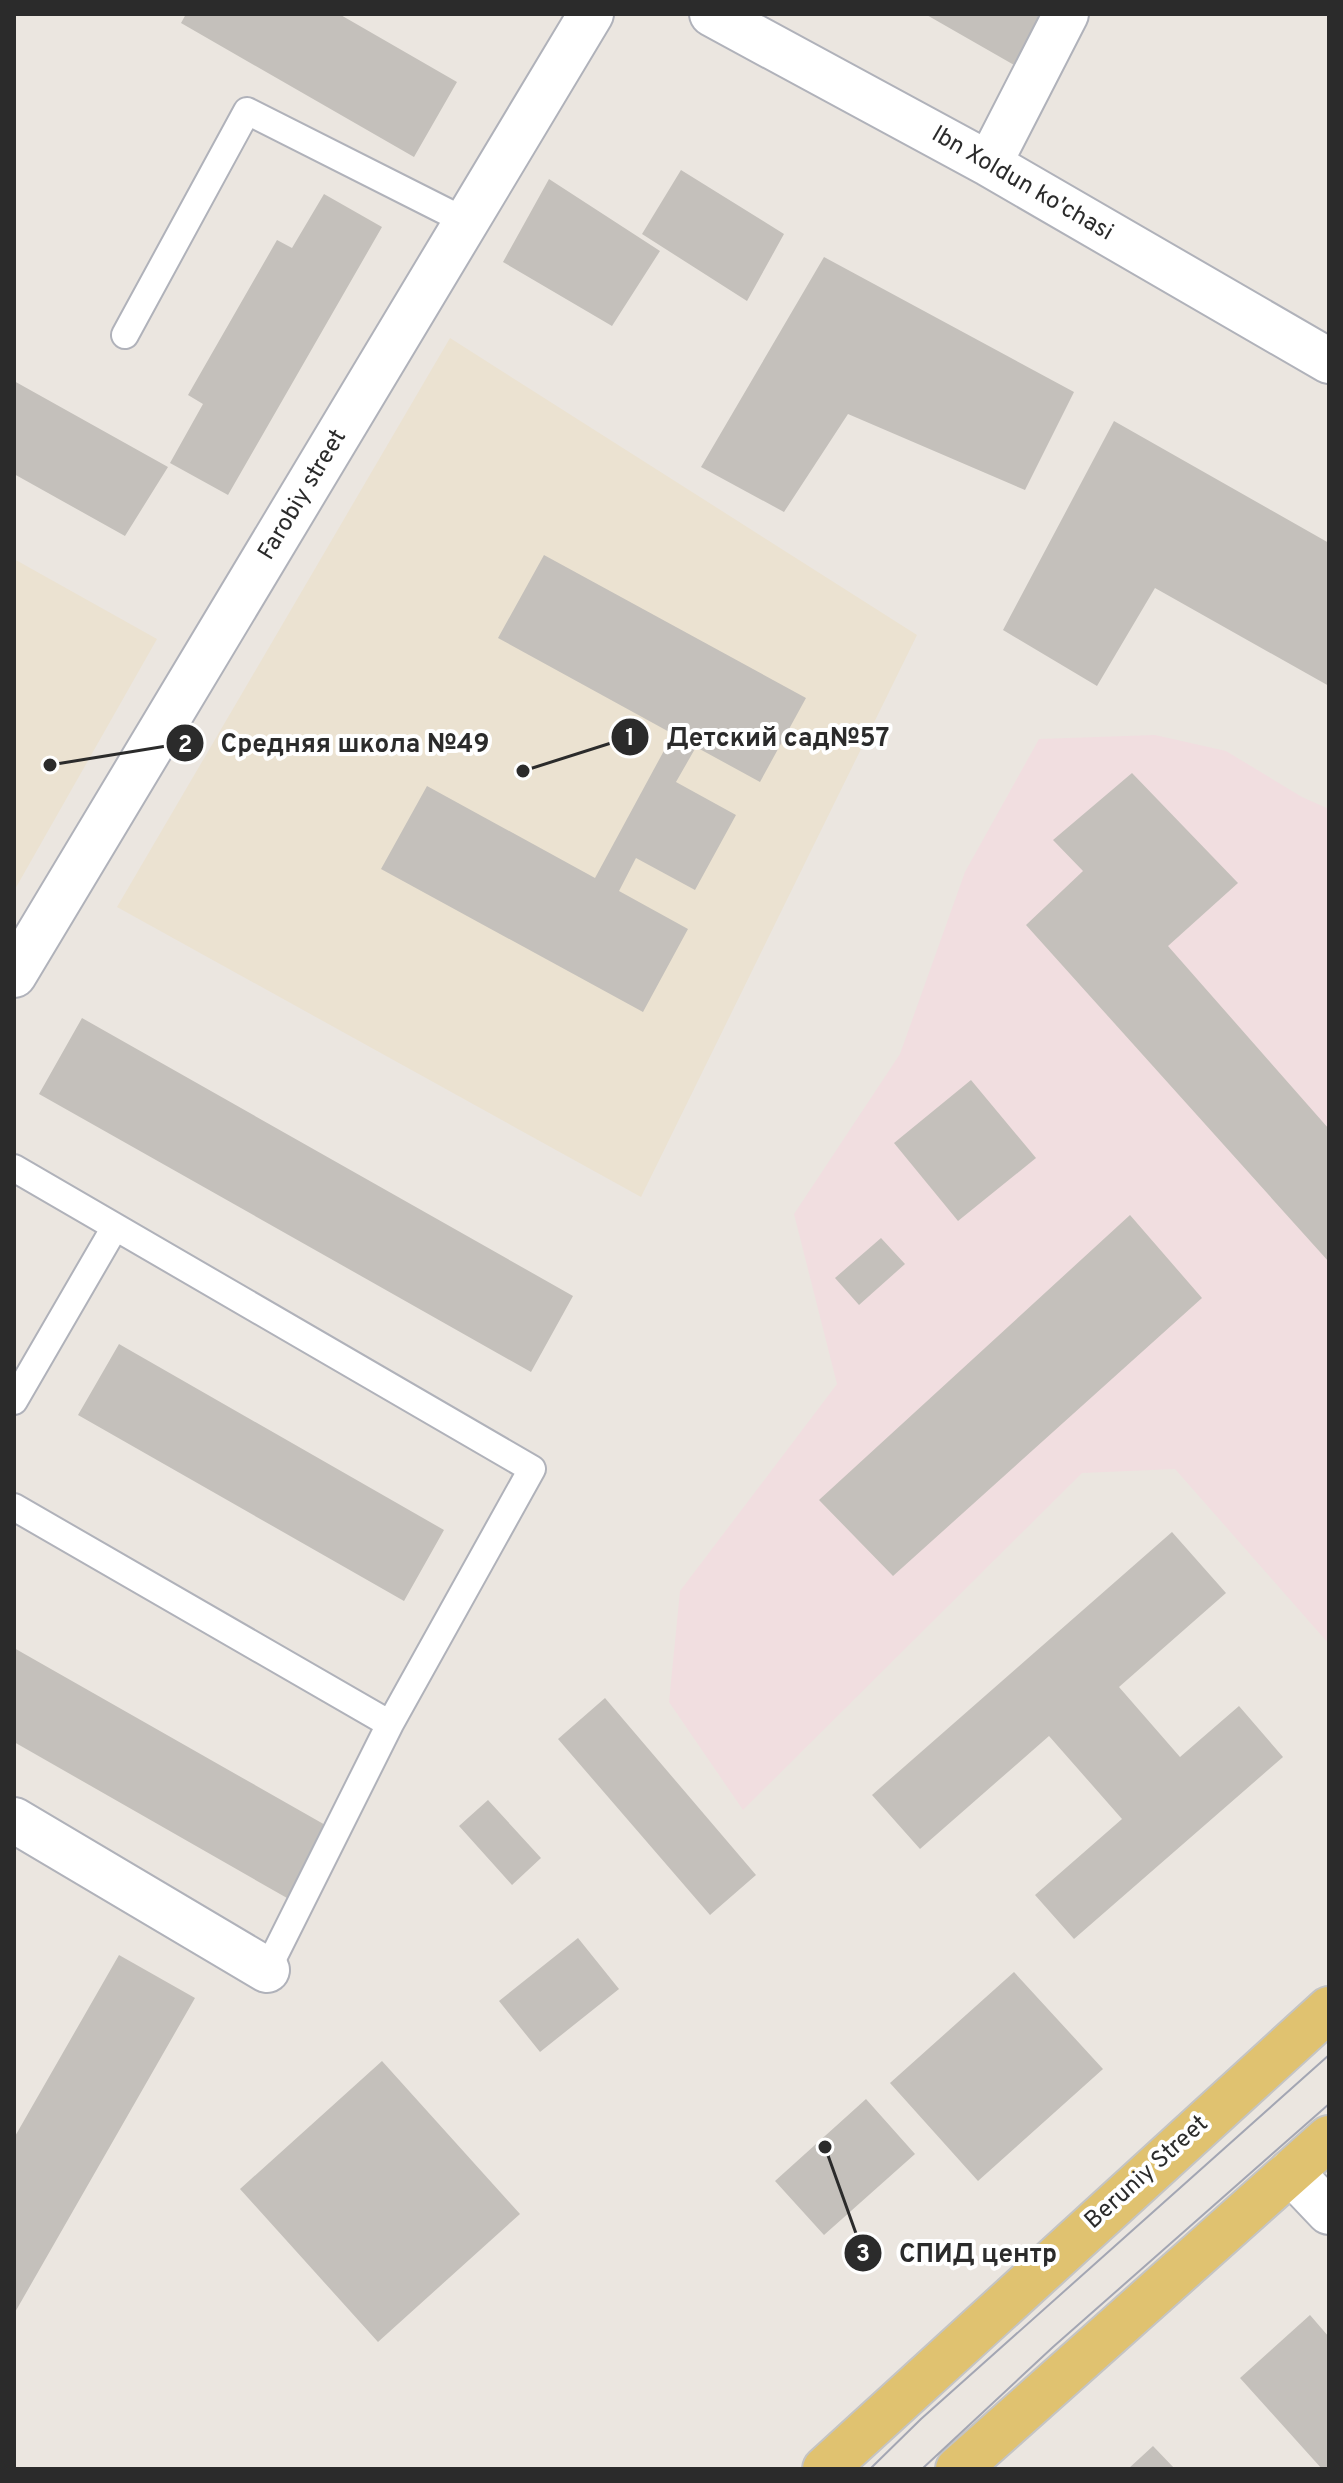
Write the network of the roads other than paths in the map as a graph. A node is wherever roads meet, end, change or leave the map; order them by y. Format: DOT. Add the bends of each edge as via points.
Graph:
graph roads {
  1 [pos="591,14"];
  2 [pos="712,14"];
  3 [pos="1066,14"];
  4 [pos="989,164"];
  5 [pos="467,222"];
  6 [pos="125,335"];
  7 [pos="1329,361"];
  8 [pos="14,975"];
  9 [pos="14,1168"];
  10 [pos="115,1227"];
  11 [pos="14,1401"];
  12 [pos="14,1507"];
  13 [pos="390,1724"];
  14 [pos="14,1820"];
  15 [pos="267,1970"];
  16 [pos="1329,2009"];
  17 [pos="1329,2138"];
  18 [pos="1291,2172"];
  19 [pos="1329,2212"];
  20 [pos="825,2469"];
  21 [pos="958,2469"];
  1 -- 5 [label="street, Farobiy street"];
  2 -- 4 [label="street, Ibn Xoldun ko'chasi"];
  3 -- 4 [label="street"];
  4 -- 7 [label="street, Ibn Xoldun ko'chasi"];
  5 -- 6 [label="lane" via="247,111"];
  5 -- 8 [label="street, Farobiy street"];
  9 -- 10 [label="lane"];
  10 -- 11 [label="lane"];
  10 -- 13 [label="lane" via="532,1469"];
  12 -- 13 [label="lane"];
  13 -- 15 [label="lane"];
  14 -- 15 [label="street"];
  16 -- 20 [label="main road, Beruniy Street"];
  17 -- 18 [label="main road"];
  18 -- 19 [label="street"];
  18 -- 21 [label="main road"];
}
